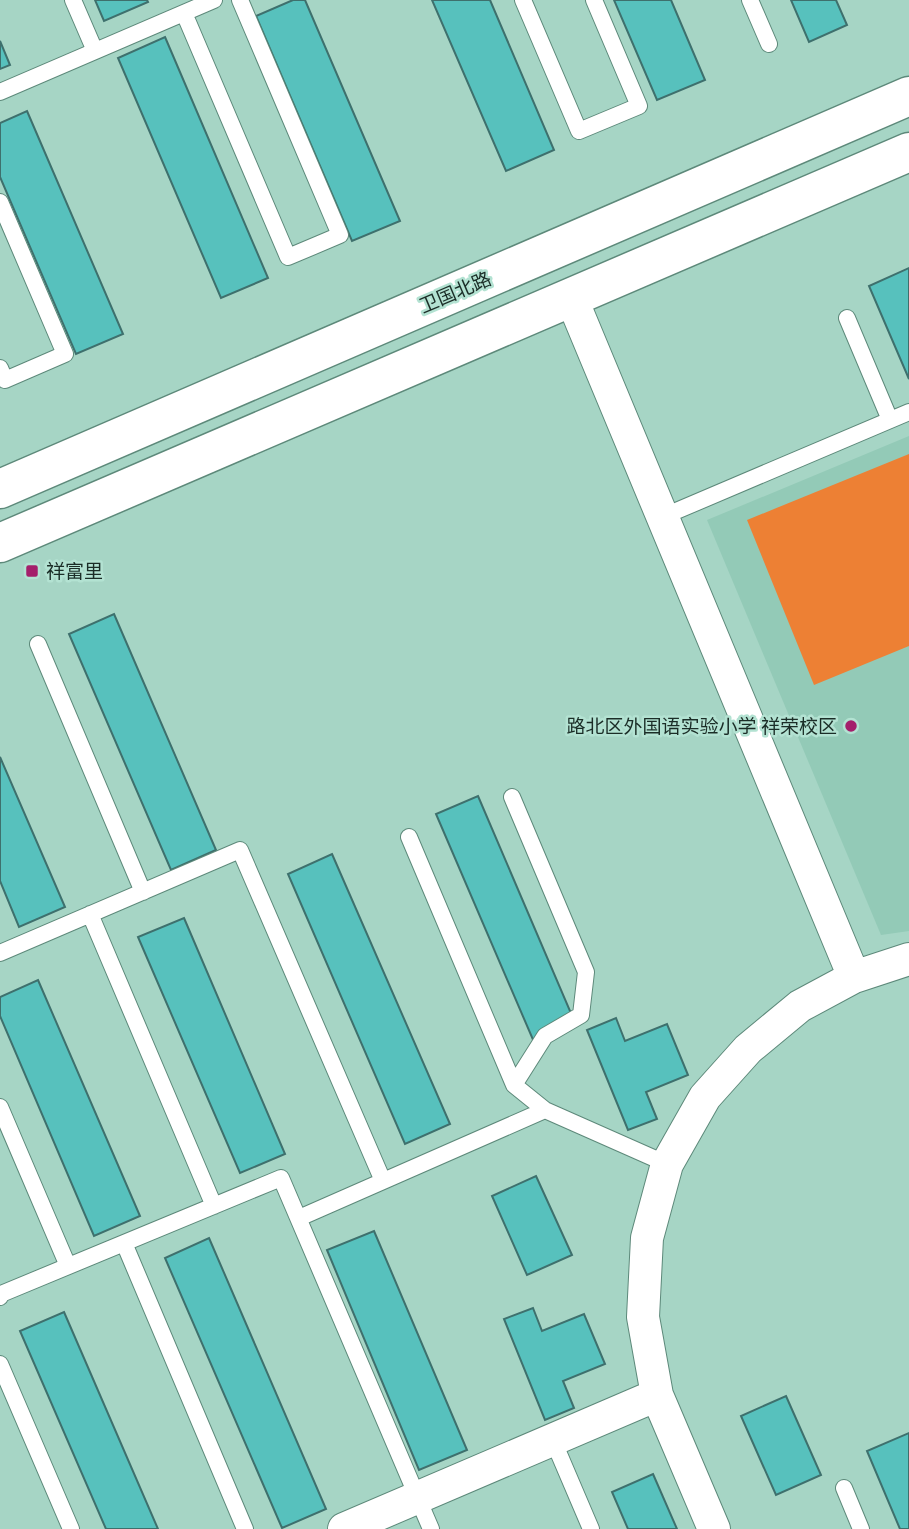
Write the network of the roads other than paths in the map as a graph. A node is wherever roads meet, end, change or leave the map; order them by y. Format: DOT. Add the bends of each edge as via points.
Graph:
graph roads {
  1 [pos="73,0"];
  2 [pos="213,0"];
  3 [pos="240,0"];
  4 [pos="523,0"];
  5 [pos="594,0"];
  6 [pos="750,0"];
  7 [pos="184,13"];
  8 [pos="769,44"];
  9 [pos="95,51"];
  10 [pos="0,92"];
  11 [pos="909,96"];
  12 [pos="909,152"];
  13 [pos="0,202"];
  14 [pos="571,298"];
  15 [pos="847,318"];
  16 [pos="0,368"];
  17 [pos="909,412"];
  18 [pos="890,420"];
  19 [pos="0,489"];
  20 [pos="662,517"];
  21 [pos="0,543"];
  22 [pos="38,644"];
  23 [pos="512,797"];
  24 [pos="409,837"];
  25 [pos="143,892"];
  26 [pos="90,914"];
  27 [pos="0,953"];
  28 [pos="909,959"];
  29 [pos="854,976"];
  30 [pos="514,1085"];
  31 [pos="0,1107"];
  32 [pos="545,1110"];
  33 [pos="667,1164"];
  34 [pos="383,1181"];
  35 [pos="214,1206"];
  36 [pos="299,1219"];
  37 [pos="124,1243"];
  38 [pos="68,1266"];
  39 [pos="0,1297"];
  40 [pos="0,1364"];
  41 [pos="657,1395"];
  42 [pos="552,1440"];
  43 [pos="844,1489"];
  44 [pos="418,1497"];
  45 [pos="71,1529"];
  46 [pos="245,1529"];
  47 [pos="344,1529"];
  48 [pos="431,1529"];
  49 [pos="591,1529"];
  50 [pos="714,1529"];
  51 [pos="861,1529"];
  1 -- 9 [label="lane"];
  2 -- 7 [label="lane"];
  3 -- 7 [label="lane" via="340,235 288,257"];
  4 -- 5 [label="lane" via="579,131 639,106"];
  6 -- 8 [label="lane"];
  7 -- 9 [label="lane"];
  9 -- 10 [label="lane"];
  11 -- 19 [label="main road, 卫国北路"];
  12 -- 14 [label="main road"];
  13 -- 16 [label="lane" via="65,354 5,380"];
  14 -- 20 [label="street"];
  14 -- 21 [label="main road"];
  15 -- 18 [label="lane"];
  17 -- 18 [label="lane"];
  18 -- 20 [label="lane"];
  20 -- 29 [label="street"];
  22 -- 25 [label="lane"];
  23 -- 30 [label="lane" via="586,972 581,1015 545,1036"];
  24 -- 30 [label="lane"];
  25 -- 26 [label="lane"];
  25 -- 34 [label="lane" via="240,850"];
  26 -- 27 [label="lane"];
  26 -- 35 [label="lane"];
  28 -- 29 [label="street"];
  29 -- 33 [label="street" via="800,1006 748,1049 705,1097"];
  30 -- 32 [label="lane"];
  31 -- 38 [label="lane"];
  32 -- 33 [label="lane"];
  32 -- 34 [label="lane"];
  33 -- 41 [label="street" via="647,1238 643,1317"];
  34 -- 36 [label="lane"];
  35 -- 36 [label="lane" via="281,1178"];
  35 -- 37 [label="lane"];
  36 -- 44 [label="lane"];
  37 -- 38 [label="lane"];
  37 -- 46 [label="lane"];
  38 -- 39 [label="lane"];
  40 -- 45 [label="lane"];
  41 -- 42 [label="street"];
  41 -- 50 [label="street"];
  42 -- 44 [label="street"];
  42 -- 49 [label="lane"];
  43 -- 51 [label="lane"];
  44 -- 47 [label="street"];
  44 -- 48 [label="lane"];
}
